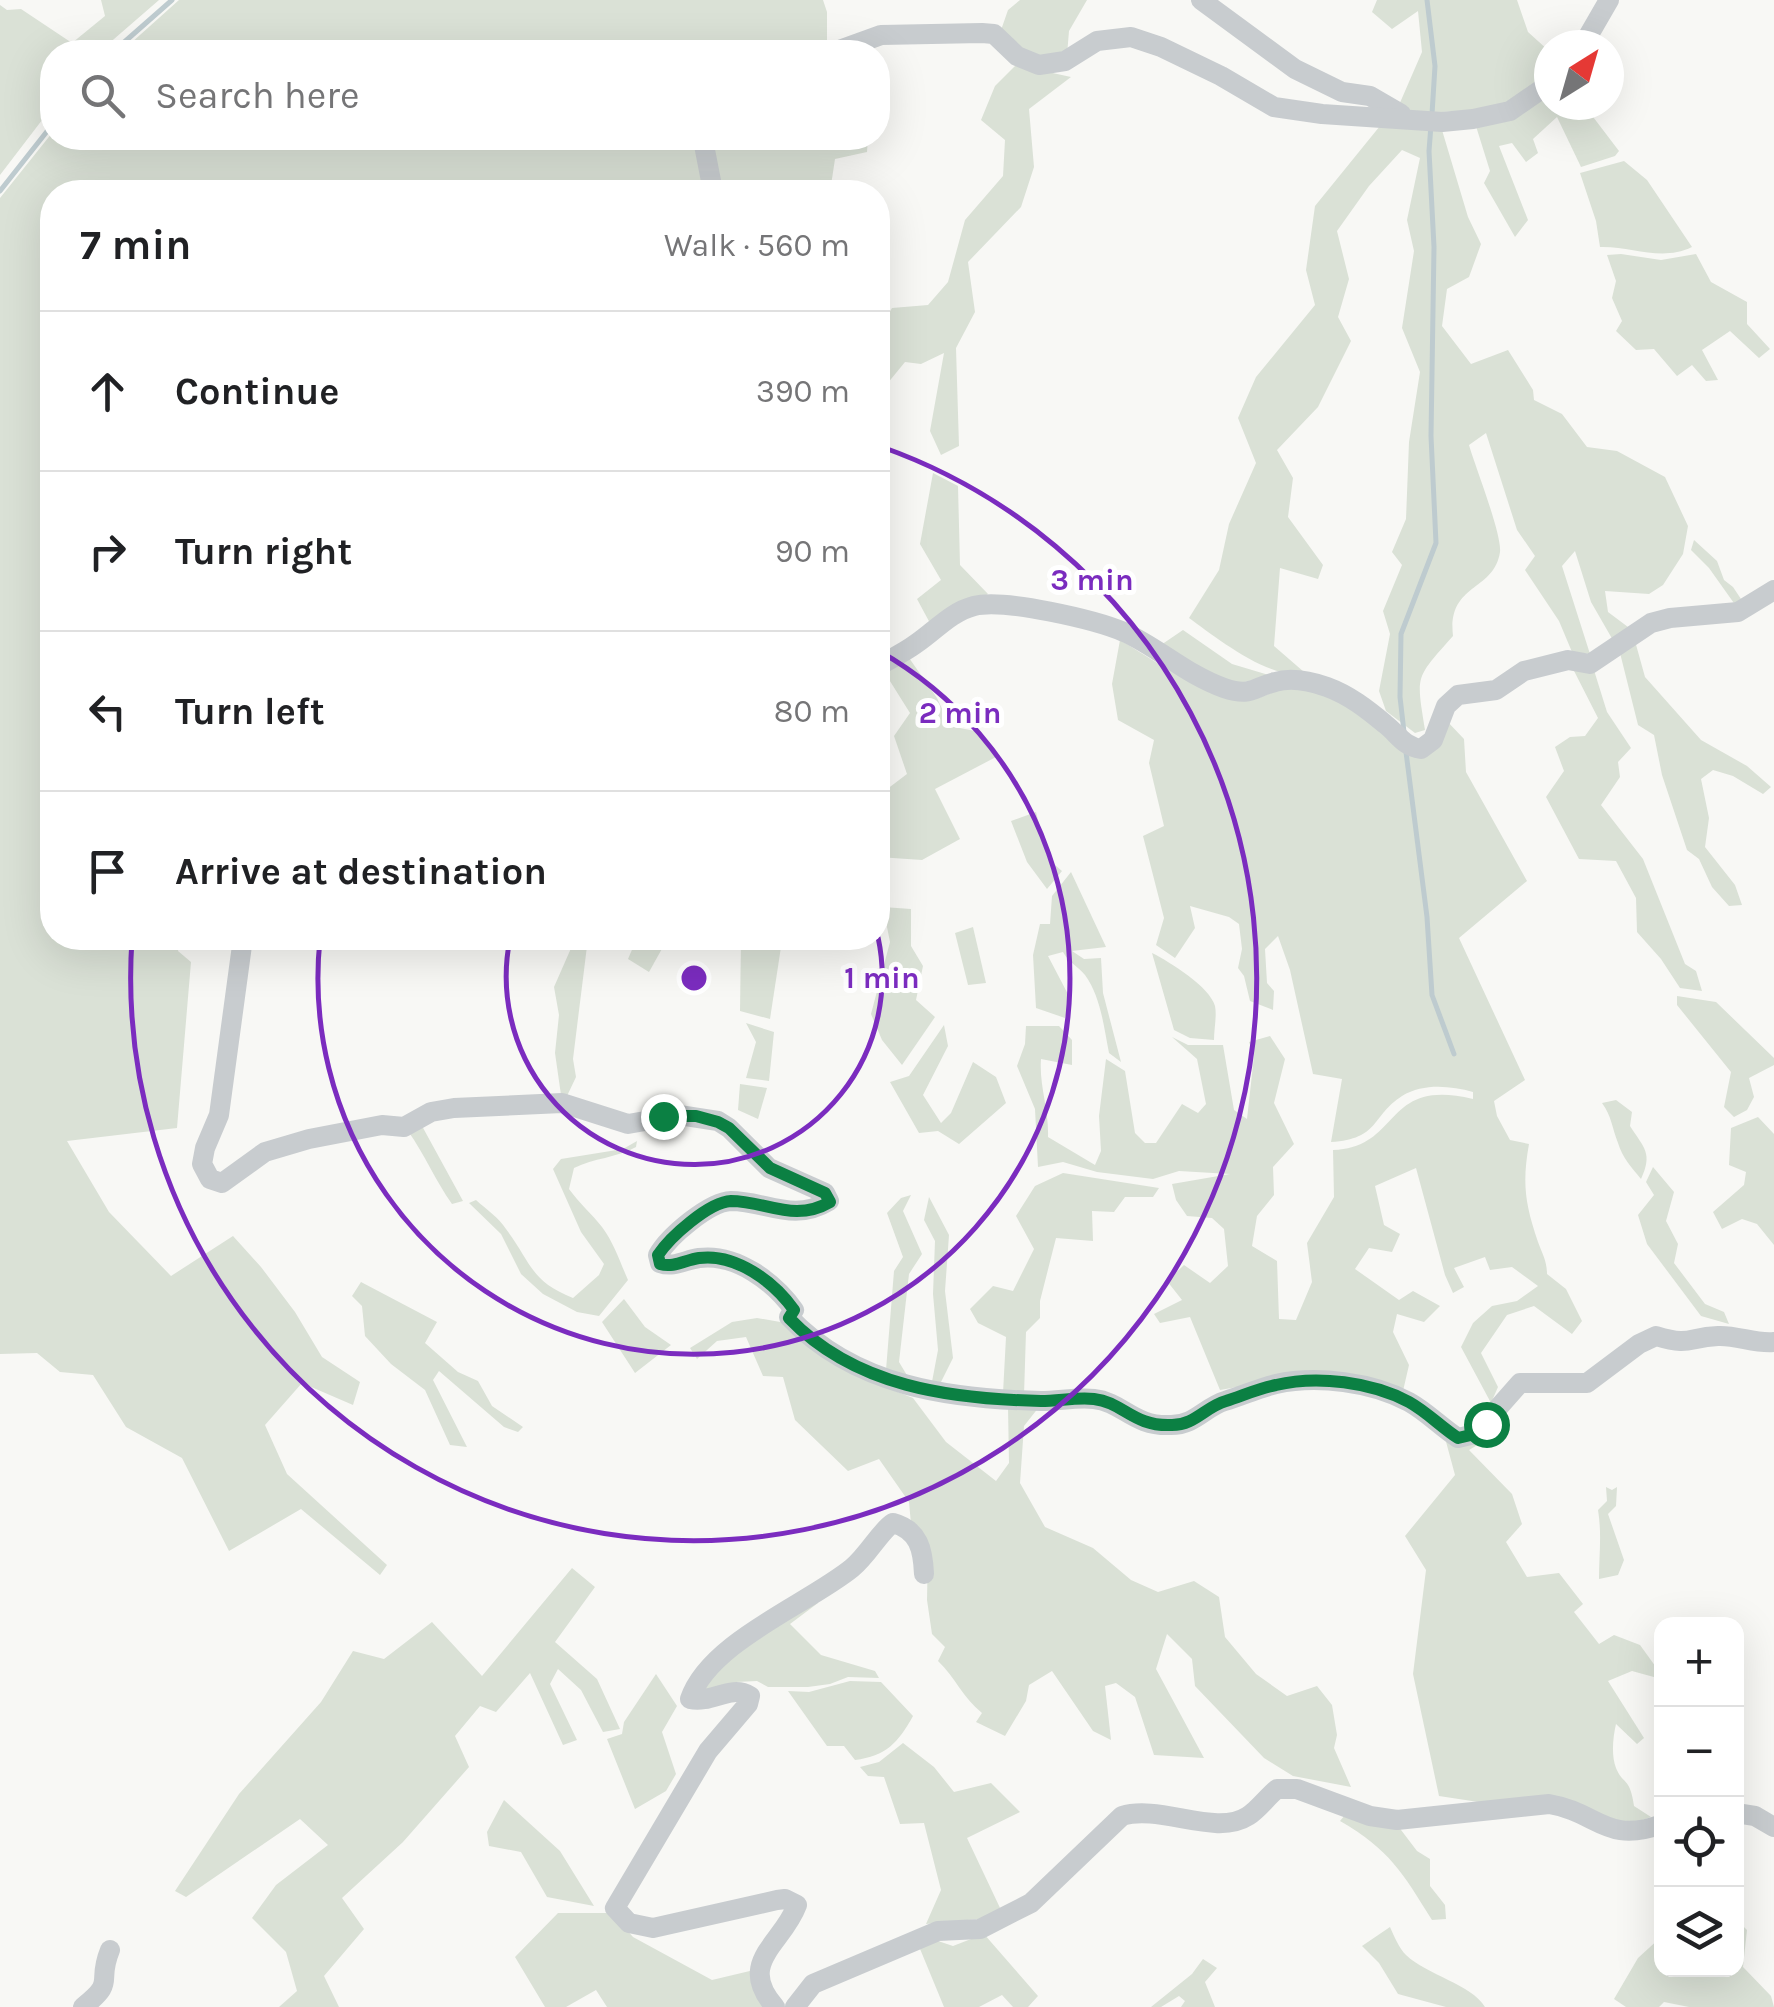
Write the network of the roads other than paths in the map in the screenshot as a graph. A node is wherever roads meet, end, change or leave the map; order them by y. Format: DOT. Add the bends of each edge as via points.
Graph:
graph roads {
  1 [pos="1200,0"];
  2 [pos="1608,0"];
  3 [pos="1591,30"];
  4 [pos="867,40"];
  5 [pos="1534,94"];
  6 [pos="1407,118"];
  7 [pos="705,150"];
  8 [pos="711,180"];
  9 [pos="1774,590"];
  10 [pos="890,659"];
  11 [pos="240,950"];
  12 [pos="1774,1342"];
  13 [pos="924,1574"];
  14 [pos="1744,1815"];
  15 [pos="1654,1827"];
  16 [pos="1774,1828"];
  17 [pos="110,1950"];
  18 [pos="82,2007"];
  19 [pos="775,2007"];
  20 [pos="795,2007"];
  1 -- 6 [label="street" via="1295,69 1342,92 1370,96"];
  2 -- 3 [label="street"];
  4 -- 6 [label="street" via="994,34 1039,64 1065,61 1097,40 1131,37 1274,107"];
  5 -- 6 [label="street" via="1510,111 1442,122"];
  7 -- 8 [label="street"];
  9 -- 10 [label="street" via="1738,612 1651,623 1590,664 1568,660 1524,671 1496,690 1458,695 1446,706 1433,740 1420,750 1407,747 1354,699 1327,687 1297,679 1254,692 1226,688 1123,632 992,602 945,620"];
  11 -- 12 [label="street" via="219,1115 204,1148 202,1164 210,1178 222,1183 265,1152 288,1145 358,1128 404,1127 454,1108 562,1103 628,1124 679,1115 718,1122 770,1168 825,1193 830,1202 787,1211 720,1203 680,1227 658,1255 660,1264 704,1257 738,1264 786,1299 794,1310 789,1318 821,1344 919,1390 957,1397 1092,1399 1144,1423 1169,1426 1188,1424 1218,1404 1276,1384 1315,1380 1388,1393 1458,1438 1475,1434 1520,1384 1587,1384 1656,1336 1683,1345 1720,1336"];
  13 -- 19 [label="street" via="922,1546 893,1523 856,1565 778,1614 711,1668 690,1699 742,1692 750,1696 748,1704 708,1751 615,1908 629,1923 652,1928 792,1901 795,1911 758,1977"];
  14 -- 16 [label="street"];
  15 -- 20 [label="street" via="1606,1828 1549,1804 1397,1820 1297,1789 1277,1789 1247,1818 1224,1822 1137,1812 1122,1816 1031,1903 1002,1920 980,1929 938,1931 813,1984"];
  17 -- 18 [label="street" via="102,1993"];
}
